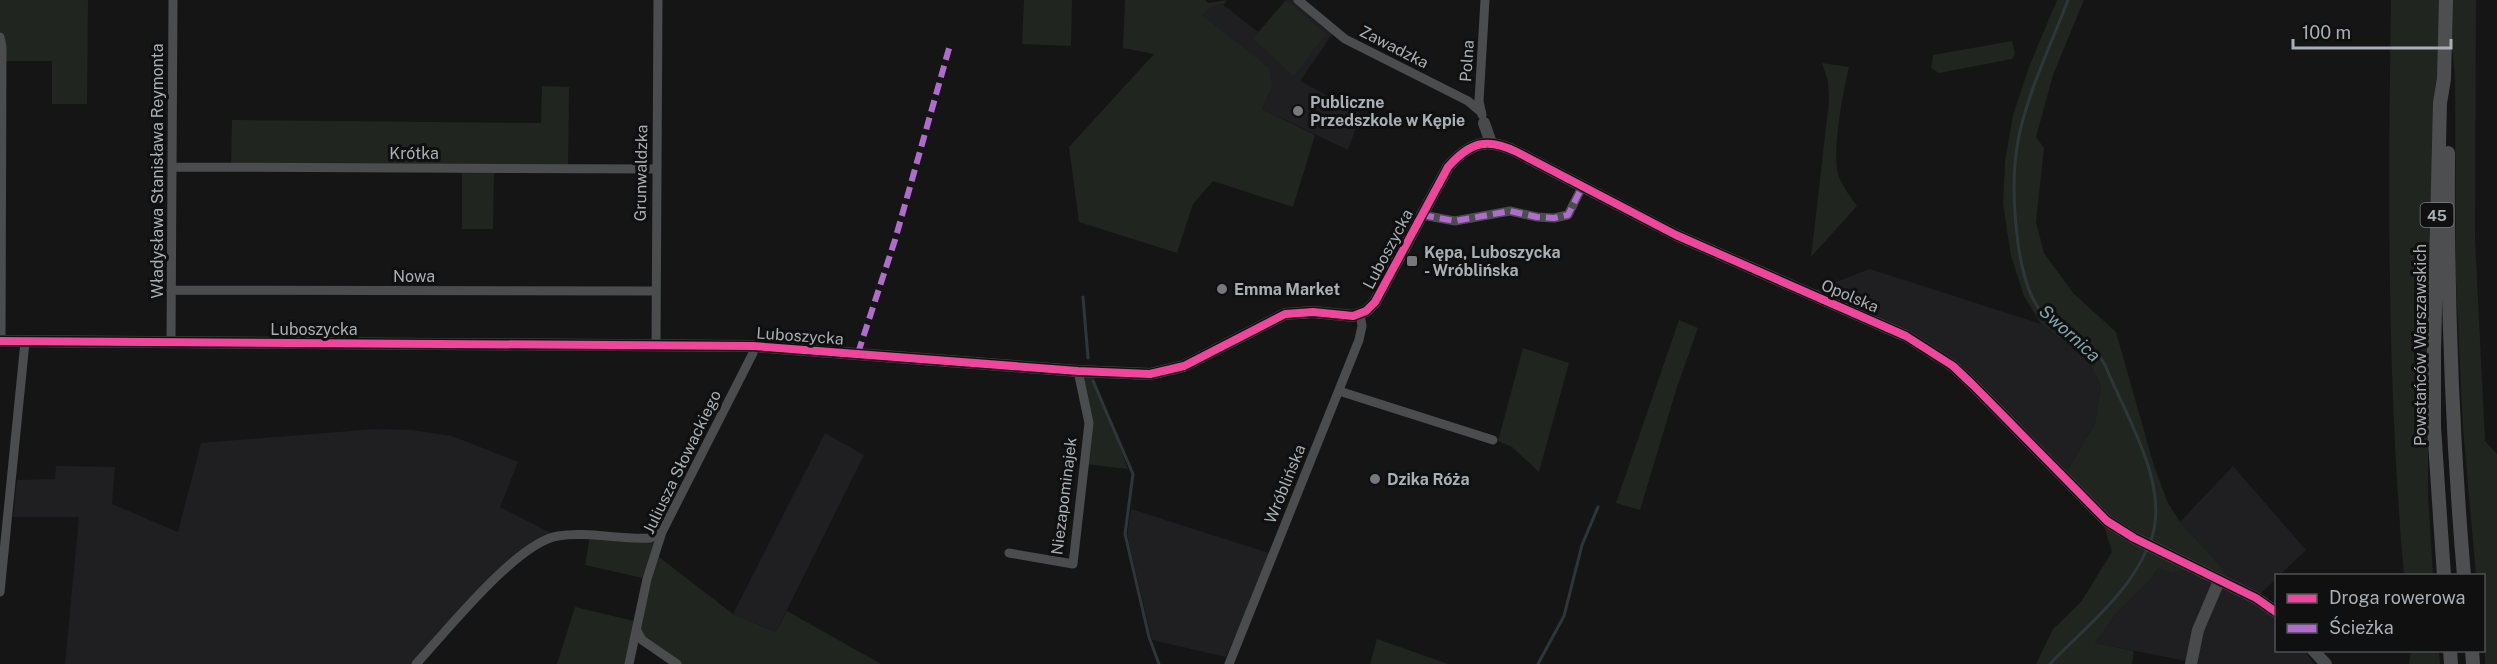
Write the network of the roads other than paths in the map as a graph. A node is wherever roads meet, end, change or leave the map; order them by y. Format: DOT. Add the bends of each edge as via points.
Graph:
graph roads {
  1 [pos="173,0"];
  2 [pos="658,0"];
  3 [pos="1298,0"];
  4 [pos="1485,0"];
  5 [pos="2446,0"];
  6 [pos="0,37"];
  7 [pos="2444,79"];
  8 [pos="1483,117"];
  9 [pos="1491,143"];
  10 [pos="172,167"];
  11 [pos="656,169"];
  12 [pos="1583,186"];
  13 [pos="1422,215"];
  14 [pos="171,290"];
  15 [pos="656,291"];
  16 [pos="1360,314"];
  17 [pos="0,341"];
  18 [pos="24,342"];
  19 [pos="171,342"];
  20 [pos="656,346"];
  21 [pos="753,346"];
  22 [pos="1078,371"];
  23 [pos="1339,392"];
  24 [pos="1493,440"];
  25 [pos="0,493"];
  26 [pos="11,493"];
  27 [pos="662,532"];
  28 [pos="1009,553"];
  29 [pos="2444,574"];
  30 [pos="2464,574"];
  31 [pos="2219,580"];
  32 [pos="0,592"];
  33 [pos="2275,611"];
  34 [pos="637,631"];
  35 [pos="2314,652"];
  36 [pos="416,664"];
  37 [pos="629,664"];
  38 [pos="677,664"];
  39 [pos="1229,664"];
  40 [pos="2191,664"];
  41 [pos="2326,664"];
  1 -- 10 [label="street, Władysława Stanisława Reymonta"];
  2 -- 11 [label="street, Grunwaldzka"];
  3 -- 8 [label="street, Zawadzka" via="1345,39 1468,101"];
  4 -- 8 [label="street, Polna" via="1479,101"];
  5 -- 7 [label="main road, Powstańców Warszawskich / 45"];
  6 -- 17 [label="street"];
  7 -- 29 [label="main road, Powstańców Warszawskich / 45" via="2440,103 2434,351"];
  7 -- 30 [label="main road, Powstańców Warszawskich / 45" via="2448,103 2452,412"];
  8 -- 9 [label="street"];
  9 -- 12 [label="street, Opolska"];
  9 -- 13 [label="street, Luboszycka" via="1476,145 1455,160"];
  10 -- 11 [label="street, Krótka"];
  10 -- 14 [label="street, Władysława Stanisława Reymonta"];
  11 -- 15 [label="street, Grunwaldzka"];
  12 -- 13 [label="street" via="1568,215 1554,218 1510,211 1455,221"];
  12 -- 31 [label="street, Opolska" via="1676,236 1879,322 1924,346 1973,385 2101,516 2134,538"];
  13 -- 16 [label="street, Luboszycka" via="1375,302"];
  14 -- 15 [label="street, Nowa"];
  14 -- 19 [label="street, Władysława Stanisława Reymonta"];
  15 -- 20 [label="street, Grunwaldzka"];
  16 -- 22 [label="street, Luboszycka" via="1285,314 1171,370 1128,374"];
  16 -- 23 [label="street, Wróblińska" via="1359,340"];
  17 -- 18 [label="street, Luboszycka"];
  18 -- 19 [label="street, Luboszycka"];
  18 -- 26 [label="street"];
  19 -- 20 [label="street, Luboszycka"];
  20 -- 21 [label="street, Luboszycka"];
  21 -- 22 [label="street, Luboszycka"];
  21 -- 27 [label="street, Juliusza Słowackiego" via="753,353"];
  22 -- 28 [label="street, Niezapominajek" via="1089,423 1073,564"];
  23 -- 24 [label="street"];
  23 -- 39 [label="street, Wróblińska"];
  25 -- 26 [label="street"];
  26 -- 32 [label="street"];
  27 -- 34 [label="street, Juliusza Słowackiego" via="647,579"];
  27 -- 36 [label="street" via="650,538 567,535 541,541 500,573"];
  31 -- 33 [label="street, Opolska"];
  31 -- 40 [label="street" via="2198,630"];
  34 -- 37 [label="street, Juliusza Słowackiego"];
  34 -- 38 [label="street" via="642,640"];
  35 -- 41 [label="street"];
}
